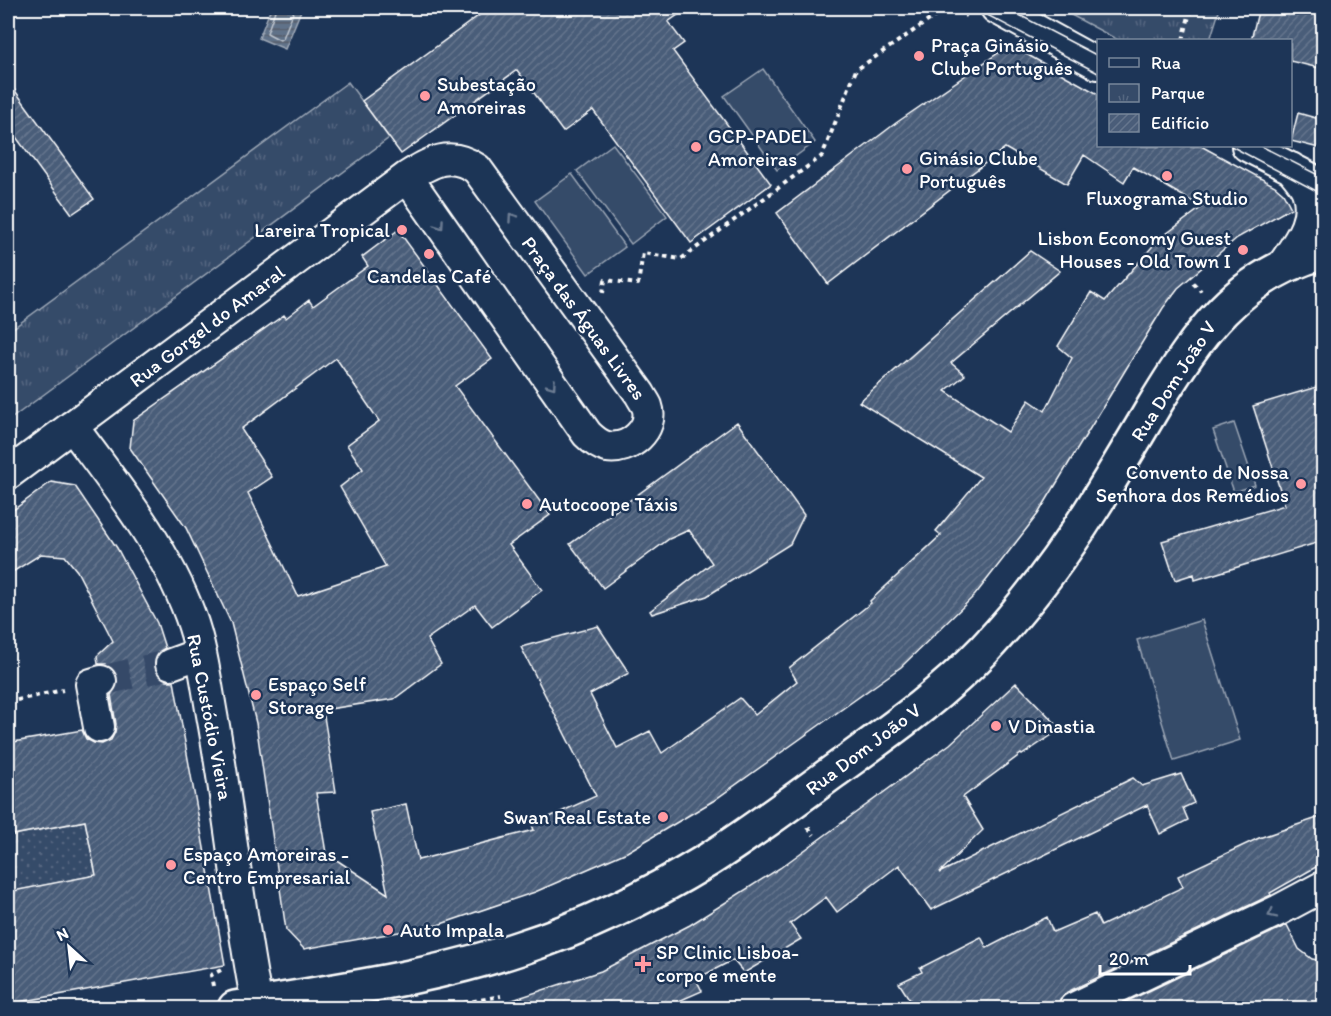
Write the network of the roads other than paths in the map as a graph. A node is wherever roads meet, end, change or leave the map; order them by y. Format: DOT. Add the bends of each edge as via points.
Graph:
graph roads {
  1 [pos="996,8"];
  2 [pos="1097,63"];
  3 [pos="1249,147"];
  4 [pos="1291,168"];
  5 [pos="406,177"];
  6 [pos="1323,186"];
  7 [pos="1323,252"];
  8 [pos="1280,269"];
  9 [pos="72,426"];
  10 [pos="8,474"];
  11 [pos="201,653"];
  12 [pos="171,664"];
  13 [pos="96,683"];
  14 [pos="99,726"];
  15 [pos="1323,886"];
  16 [pos="246,1006"];
  17 [pos="1074,1008"];
  1 -- 2 [label="street"];
  3 -- 4 [label="street"];
  4 -- 6 [label="street"];
  4 -- 8 [label="street" via="1307,190 1310,216 1306,230"];
  5 -- 5 [label="street, Praça das Águas Livres, one-way" via="587,434 608,447 635,440 648,421 648,408 640,393 477,170 459,159 448,159"];
  5 -- 9 [label="street, Rua Gorgel do Amaral"];
  7 -- 8 [label="main road, Rua Dom João V"];
  8 -- 16 [label="main road, Rua Dom João V" via="1234,298 1213,319 1183,359 1062,556 982,652 900,724 778,813 653,891 541,940 471,963"];
  9 -- 10 [label="street, Rua Gorgel do Amaral"];
  9 -- 11 [label="street, Rua Custódio Vieira" via="152,537 189,615"];
  11 -- 12 [label="street"];
  11 -- 16 [label="street, Rua Custódio Vieira" via="249,963"];
  13 -- 14 [label="street"];
  15 -- 17 [label="street, one-way"];
}
